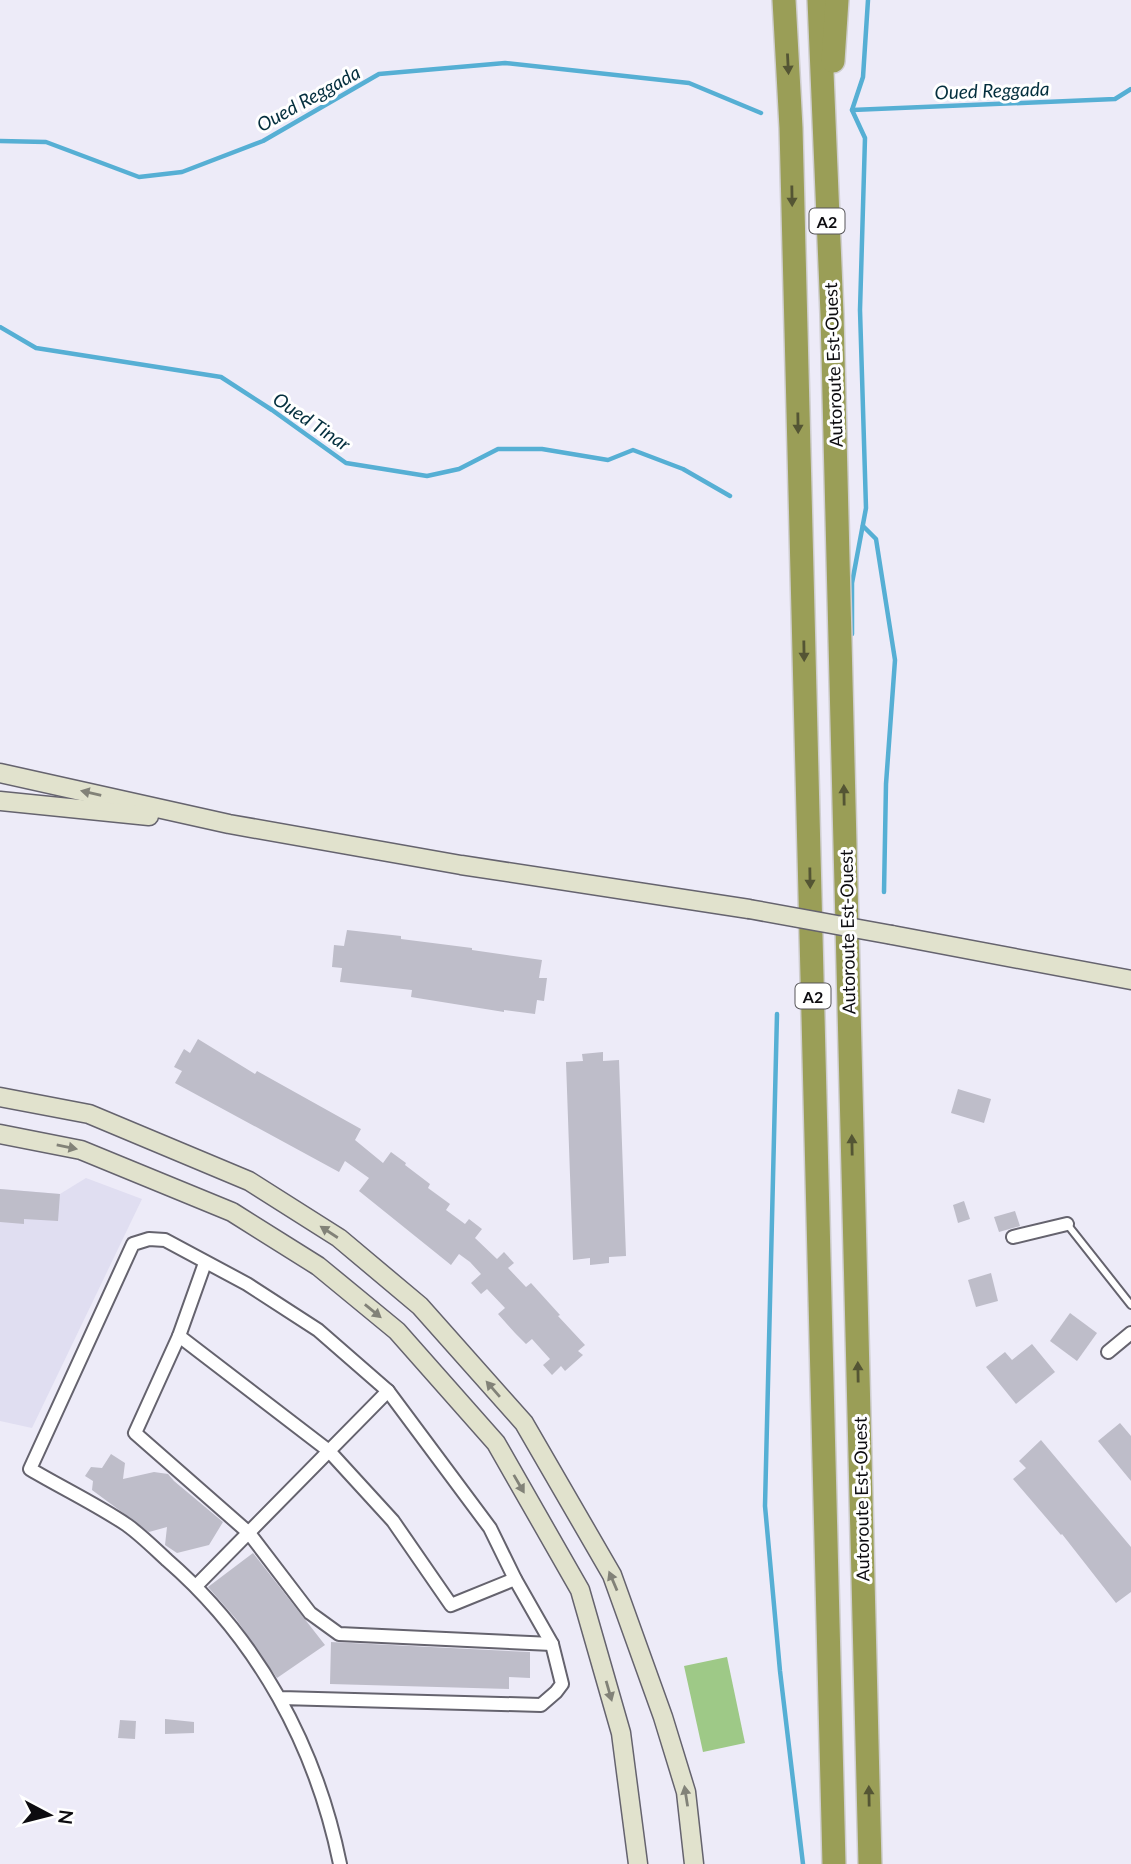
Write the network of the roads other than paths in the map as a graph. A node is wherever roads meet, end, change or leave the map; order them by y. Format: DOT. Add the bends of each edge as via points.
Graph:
graph roads {
  1 [pos="785,0"];
  2 [pos="819,0"];
  3 [pos="837,0"];
  4 [pos="823,127"];
  5 [pos="0,773"];
  6 [pos="0,802"];
  7 [pos="38,804"];
  8 [pos="0,815"];
  9 [pos="229,824"];
  10 [pos="1131,980"];
  11 [pos="0,1097"];
  12 [pos="0,1133"];
  13 [pos="1067,1224"];
  14 [pos="1013,1237"];
  15 [pos="205,1263"];
  16 [pos="1131,1305"];
  17 [pos="1131,1333"];
  18 [pos="178,1336"];
  19 [pos="1108,1352"];
  20 [pos="388,1391"];
  21 [pos="329,1451"];
  22 [pos="249,1533"];
  23 [pos="515,1579"];
  24 [pos="197,1585"];
  25 [pos="552,1644"];
  26 [pos="281,1698"];
  27 [pos="340,1864"];
  28 [pos="638,1864"];
  29 [pos="694,1864"];
  30 [pos="834,1864"];
  31 [pos="870,1864"];
  1 -- 30 [label="highway, Autoroute Est-Ouest / A2, one-way"];
  2 -- 4 [label="highway, Autoroute Est-Ouest / A2"];
  3 -- 4 [label="highway" via="836,43"];
  31 -- 4 [label="highway, Autoroute Est-Ouest / A2, one-way" via="832,314"];
  9 -- 5 [label="main road, one-way"];
  6 -- 7 [label="main road"];
  7 -- 8 [label="main road"];
  7 -- 9 [label="main road"];
  9 -- 10 [label="main road, bridge" via="749,909"];
  29 -- 11 [label="main road, one-way" via="686,1792 612,1575 524,1423 420,1306 338,1238 249,1181 89,1114"];
  12 -- 28 [label="main road, one-way" via="82,1150 232,1212 318,1266 397,1331 496,1443 580,1590 621,1733"];
  13 -- 14 [label="street"];
  13 -- 16 [label="lane"];
  15 -- 18 [label="street"];
  15 -- 20 [label="street" via="318,1330"];
  15 -- 24 [label="street" via="165,1240 133,1244 30,1469 128,1526"];
  17 -- 19 [label="street"];
  18 -- 21 [label="street"];
  18 -- 22 [label="street" via="135,1433"];
  20 -- 21 [label="street"];
  20 -- 23 [label="street" via="490,1528"];
  21 -- 22 [label="street"];
  21 -- 23 [label="street" via="393,1521 451,1605"];
  22 -- 24 [label="street"];
  22 -- 25 [label="street" via="310,1613 339,1634"];
  23 -- 25 [label="street"];
  24 -- 26 [label="street" via="236,1630"];
  25 -- 26 [label="street" via="562,1684 541,1705"];
  26 -- 27 [label="street" via="332,1825"];
}
